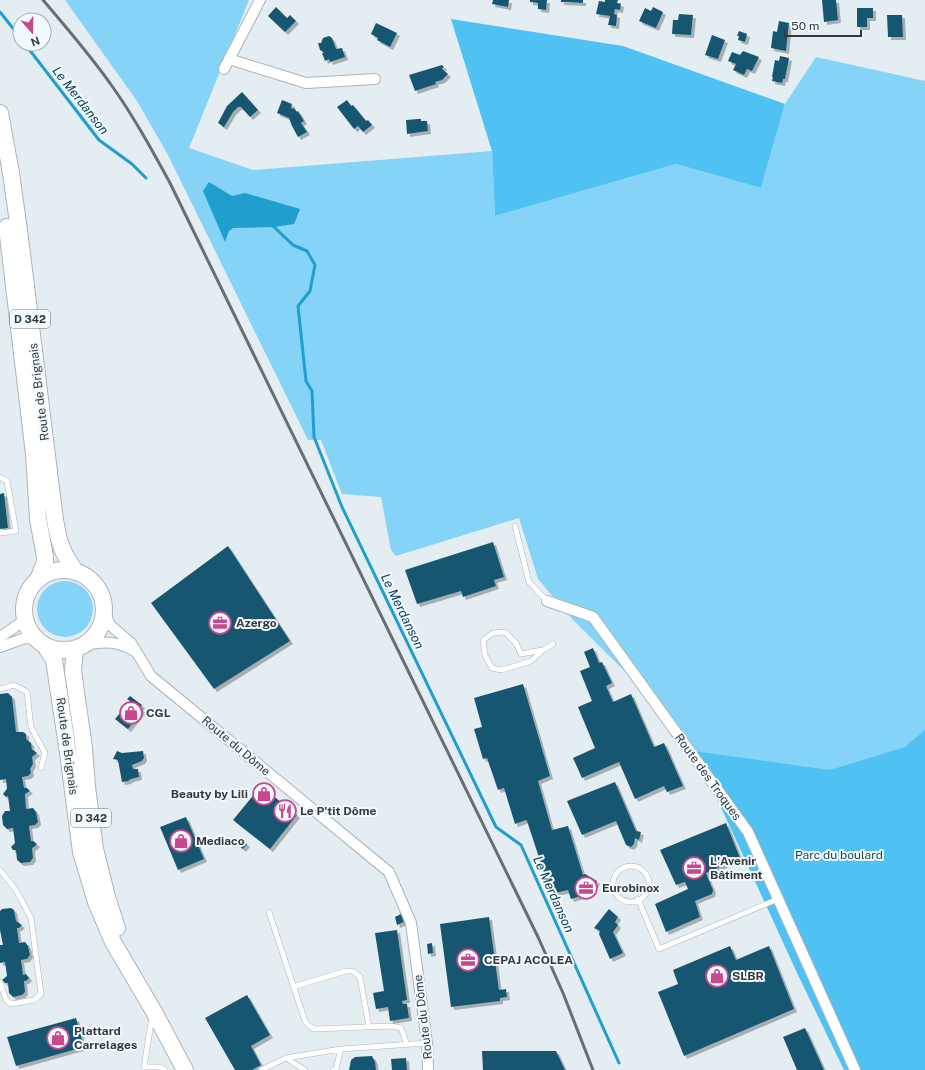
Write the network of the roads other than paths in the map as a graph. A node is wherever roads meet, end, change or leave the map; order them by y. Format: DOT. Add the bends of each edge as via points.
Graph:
graph roads {
  1 [pos="260,0"];
  2 [pos="229,59"];
  3 [pos="224,69"];
  4 [pos="375,79"];
  5 [pos="0,113"];
  6 [pos="0,174"];
  7 [pos="0,477"];
  8 [pos="516,526"];
  9 [pos="0,533"];
  10 [pos="76,572"];
  11 [pos="38,580"];
  12 [pos="546,601"];
  13 [pos="105,613"];
  14 [pos="25,620"];
  15 [pos="0,637"];
  16 [pos="40,643"];
  17 [pos="553,644"];
  18 [pos="0,647"];
  19 [pos="80,647"];
  20 [pos="543,650"];
  21 [pos="137,653"];
  22 [pos="0,689"];
  23 [pos="41,768"];
  24 [pos="0,870"];
  25 [pos="638,899"];
  26 [pos="778,899"];
  27 [pos="269,912"];
  28 [pos="136,980"];
  29 [pos="0,982"];
  30 [pos="293,987"];
  31 [pos="153,1010"];
  32 [pos="369,1027"];
  33 [pos="427,1043"];
  34 [pos="407,1044"];
  35 [pos="341,1050"];
  36 [pos="286,1058"];
  37 [pos="142,1068"];
  38 [pos="165,1070"];
  39 [pos="185,1070"];
  40 [pos="261,1070"];
  41 [pos="305,1070"];
  42 [pos="333,1070"];
  43 [pos="428,1070"];
  44 [pos="855,1070"];
  1 -- 2 [label="street"];
  2 -- 3 [label="street"];
  2 -- 4 [label="street" via="306,82"];
  5 -- 10 [label="main road, Route de Brignais / D 342" via="17,215 55,520 60,547"];
  6 -- 11 [label="main road, Route de Brignais / D 342" via="31,431 38,519 45,557"];
  7 -- 9 [label="lane" via="7,481 16,531"];
  8 -- 12 [label="lane, Route des Troques" via="529,582"];
  10 -- 11 [label="main road" via="57,570"];
  10 -- 13 [label="main road" via="91,580 99,589"];
  11 -- 14 [label="main road" via="28,593 24,606"];
  12 -- 26 [label="street, Route des Troques" via="593,617 748,832"];
  13 -- 19 [label="main road" via="102,626 95,636"];
  13 -- 21 [label="street, Route du Dôme" via="110,625 131,643"];
  14 -- 15 [label="street"];
  14 -- 16 [label="main road" via="29,630"];
  16 -- 18 [label="street" via="25,638"];
  16 -- 19 [label="main road" via="60,650"];
  16 -- 28 [label="main road, Route de Brignais / D 342" via="54,660 81,852 96,902 113,942"];
  17 -- 20 [label="lane"];
  19 -- 21 [label="street" via="103,642 128,647"];
  19 -- 28 [label="main road, Route de Brignais / D 342" via="73,671 95,848 107,897"];
  20 -- 20 [label="lane" via="521,654 516,643 505,632 493,633 483,640 485,655 492,668 502,670 531,661"];
  21 -- 33 [label="street, Route du Dôme" via="151,676 388,872 411,923"];
  22 -- 23 [label="lane" via="14,685 27,692 31,727 45,753"];
  24 -- 29 [label="lane" via="16,890 31,918 41,994 34,1000 10,1004"];
  25 -- 25 [label="lane" via="646,891 648,880 638,867 626,866 616,873 614,890 621,898 633,901"];
  25 -- 26 [label="lane" via="659,949"];
  26 -- 44 [label="street, Route des Troques"];
  27 -- 30 [label="lane"];
  28 -- 31 [label="main road, Route de Brignais / D 342"];
  30 -- 32 [label="lane" via="309,1026 315,1029"];
  30 -- 32 [label="lane" via="353,971 360,977"];
  31 -- 37 [label="lane"];
  31 -- 39 [label="main road, Route de Brignais / D 342"];
  32 -- 34 [label="lane" via="401,1028"];
  33 -- 34 [label="lane"];
  33 -- 43 [label="street, Route du Dôme"];
  34 -- 35 [label="lane"];
  35 -- 36 [label="lane"];
  35 -- 42 [label="lane" via="336,1068"];
  36 -- 40 [label="lane"];
  36 -- 41 [label="lane"];
  37 -- 38 [label="lane" via="160,1067"];
}
